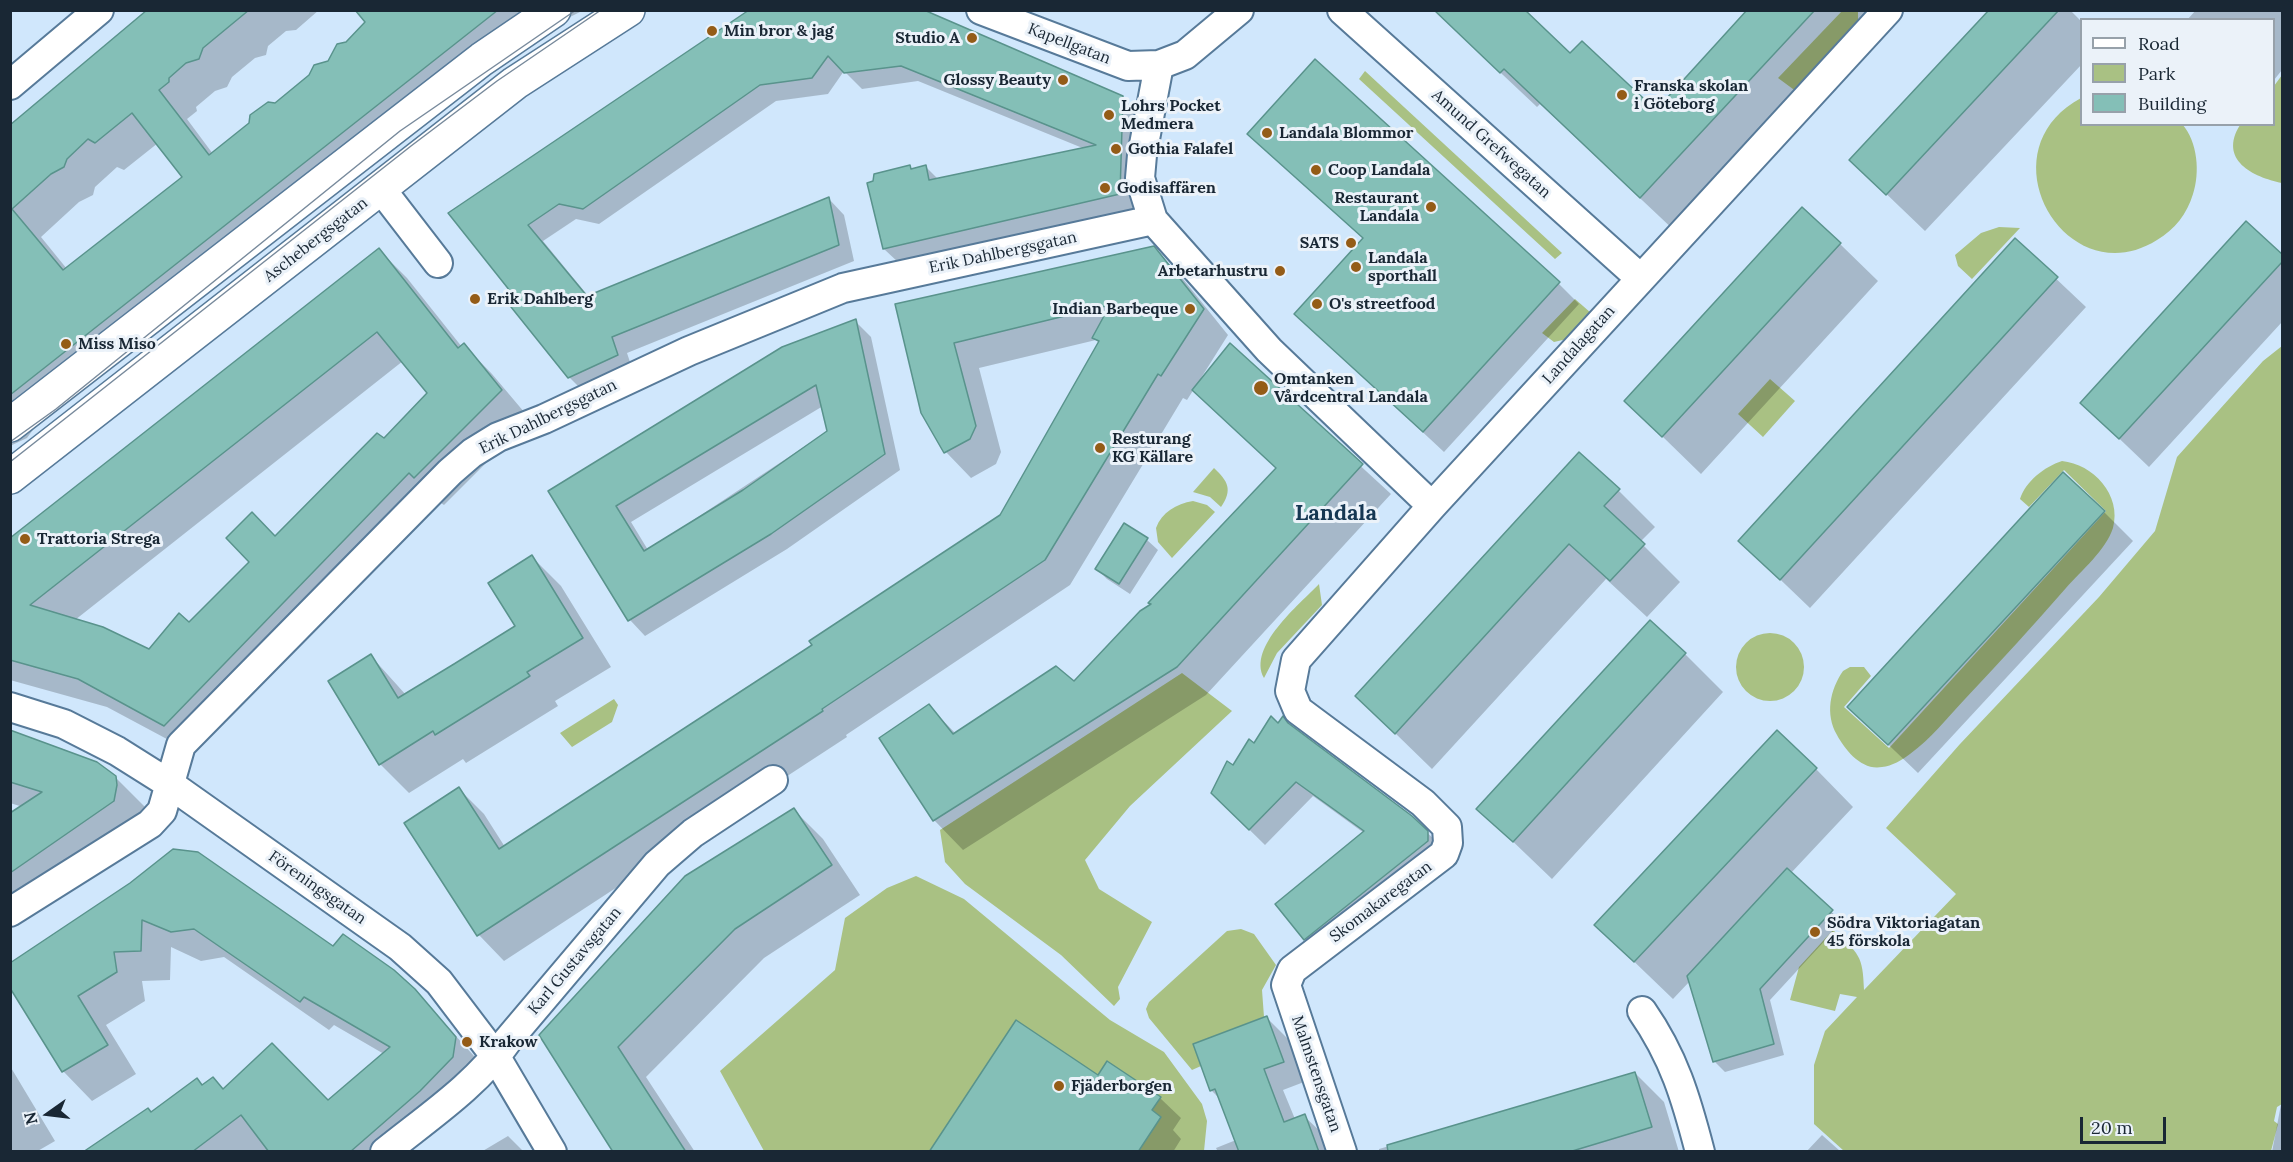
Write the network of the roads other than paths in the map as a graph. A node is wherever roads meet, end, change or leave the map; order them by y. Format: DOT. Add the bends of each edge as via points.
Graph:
graph roads {
  1 [pos="99,10"];
  2 [pos="554,10"];
  3 [pos="628,10"];
  4 [pos="981,10"];
  5 [pos="1239,10"];
  6 [pos="1342,10"];
  7 [pos="1888,10"];
  8 [pos="1159,65"];
  9 [pos="10,85"];
  10 [pos="381,189"];
  11 [pos="1153,220"];
  12 [pos="438,262"];
  13 [pos="1640,278"];
  14 [pos="10,425"];
  15 [pos="10,477"];
  16 [pos="1432,506"];
  17 [pos="10,707"];
  18 [pos="773,780"];
  19 [pos="171,785"];
  20 [pos="1423,803"];
  21 [pos="10,912"];
  22 [pos="1290,997"];
  23 [pos="1642,1011"];
  24 [pos="496,1057"];
  25 [pos="385,1152"];
  26 [pos="552,1152"];
  27 [pos="1342,1152"];
  28 [pos="1700,1152"];
  1 -- 9 [label="street"];
  2 -- 14 [label="street" via="482,59"];
  3 -- 10 [label="street, Aschebergsgatan" via="515,83"];
  4 -- 8 [label="street, Kapellgatan" via="1128,66"];
  5 -- 8 [label="street" via="1185,55"];
  6 -- 13 [label="street, Amund Grefwegatan"];
  7 -- 13 [label="street, Landalagatan"];
  8 -- 11 [label="street" via="1140,178"];
  10 -- 12 [label="street"];
  10 -- 15 [label="street, Aschebergsgatan"];
  11 -- 16 [label="street" via="1269,350"];
  11 -- 19 [label="street, Erik Dahlbergsgatan" via="843,288 689,351 498,437 450,472 181,745"];
  13 -- 16 [label="street, Landalagatan"];
  16 -- 20 [label="street, Landalagatan" via="1296,660 1290,691 1298,710"];
  17 -- 19 [label="street, Föreningsgatan" via="64,724"];
  18 -- 24 [label="street, Karl Gustavsgatan" via="693,833 657,864"];
  19 -- 21 [label="street, Erik Dahlbergsgatan" via="162,811 150,824"];
  19 -- 24 [label="street, Föreningsgatan" via="400,947 439,982"];
  20 -- 22 [label="street, Skomakaregatan" via="1447,827 1444,854 1292,970 1286,985"];
  22 -- 27 [label="street, Malmstensgatan"];
  23 -- 28 [label="street" via="1682,1083"];
  24 -- 25 [label="street, Karl Gustavsgatan"];
  24 -- 26 [label="street, Föreningsgatan"];
}
